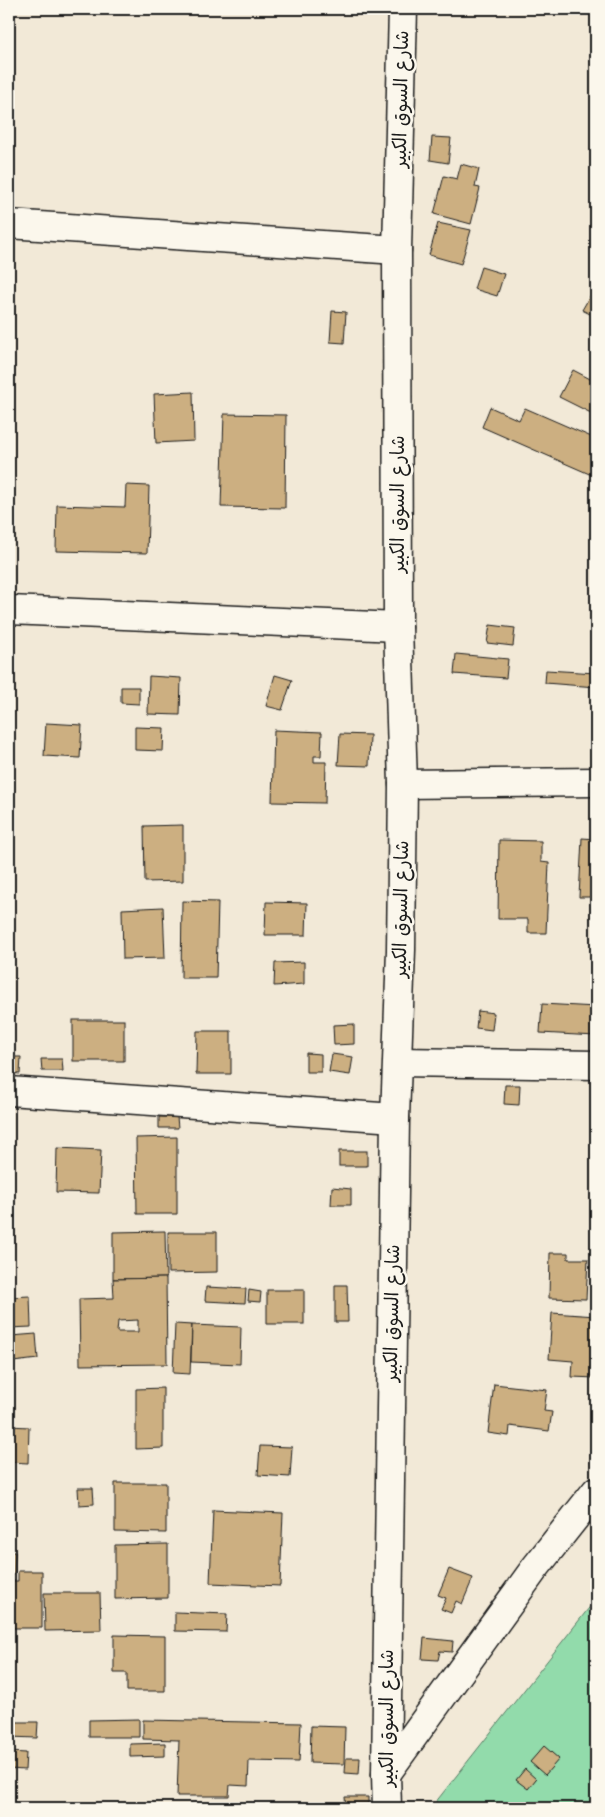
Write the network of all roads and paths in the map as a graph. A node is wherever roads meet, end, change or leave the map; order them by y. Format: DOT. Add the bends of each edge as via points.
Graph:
graph roads {
  1 [pos="404,9"];
  2 [pos="9,224"];
  3 [pos="397,250"];
  4 [pos="9,610"];
  5 [pos="398,627"];
  6 [pos="596,782"];
  7 [pos="403,784"];
  8 [pos="398,1062"];
  9 [pos="596,1065"];
  10 [pos="9,1091"];
  11 [pos="395,1118"];
  12 [pos="596,1491"];
  13 [pos="386,1774"];
  14 [pos="387,1808"];
  1 -- 3 [label="street, شارع السوق الكبير"];
  2 -- 3 [label="street"];
  3 -- 5 [label="street, شارع السوق الكبير"];
  4 -- 5 [label="street"];
  5 -- 7 [label="street, شارع السوق الكبير"];
  6 -- 7 [label="street"];
  7 -- 8 [label="street, شارع السوق الكبير"];
  8 -- 9 [label="street"];
  8 -- 11 [label="street, شارع السوق الكبير"];
  10 -- 11 [label="street"];
  11 -- 13 [label="street, شارع السوق الكبير"];
  12 -- 13 [label="street" via="535,1568"];
  13 -- 14 [label="street, شارع السوق الكبير"];
}
